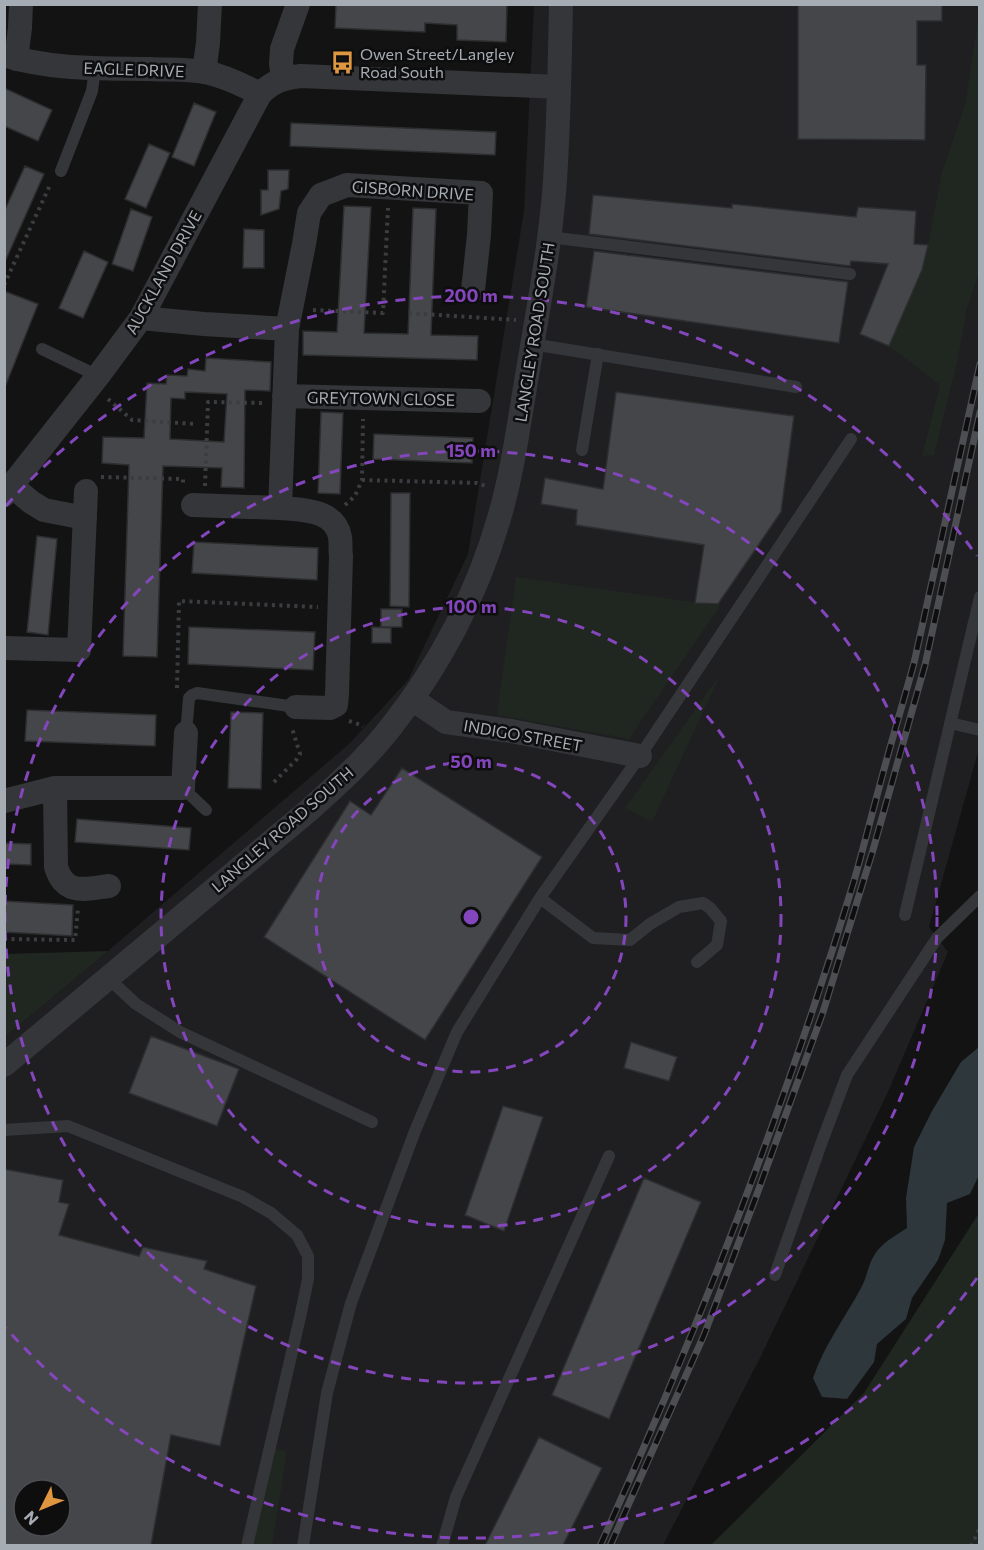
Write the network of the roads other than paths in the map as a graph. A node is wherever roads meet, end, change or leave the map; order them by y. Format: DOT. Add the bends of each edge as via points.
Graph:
graph roads {
  1 [pos="21,4"];
  2 [pos="210,4"];
  3 [pos="298,4"];
  4 [pos="561,4"];
  5 [pos="10,57"];
  6 [pos="95,68"];
  7 [pos="204,72"];
  8 [pos="283,78"];
  9 [pos="559,87"];
  10 [pos="260,94"];
  11 [pos="61,171"];
  12 [pos="549,237"];
  13 [pos="850,274"];
  14 [pos="473,290"];
  15 [pos="141,318"];
  16 [pos="289,319"];
  17 [pos="534,333"];
  18 [pos="42,349"];
  19 [pos="598,354"];
  20 [pos="95,380"];
  21 [pos="796,387"];
  22 [pos="284,400"];
  23 [pos="479,400"];
  24 [pos="851,439"];
  25 [pos="582,450"];
  26 [pos="8,491"];
  27 [pos="86,491"];
  28 [pos="199,505"];
  29 [pos="280,508"];
  30 [pos="85,518"];
  31 [pos="980,597"];
  32 [pos="4,648"];
  33 [pos="412,699"];
  34 [pos="290,706"];
  35 [pos="950,723"];
  36 [pos="980,730"];
  37 [pos="186,733"];
  38 [pos="640,756"];
  39 [pos="55,788"];
  40 [pos="183,788"];
  41 [pos="4,801"];
  42 [pos="206,810"];
  43 [pos="108,886"];
  44 [pos="980,896"];
  45 [pos="540,898"];
  46 [pos="905,915"];
  47 [pos="697,962"];
  48 [pos="108,978"];
  49 [pos="4,1065"];
  50 [pos="372,1122"];
  51 [pos="4,1130"];
  52 [pos="609,1156"];
  53 [pos="775,1275"];
  54 [pos="247,1545"];
  55 [pos="303,1545"];
  56 [pos="442,1545"];
  1 -- 5 [label="street" via="21,28"];
  2 -- 7 [label="street"];
  3 -- 8 [label="street" via="282,49"];
  4 -- 9 [label="street, LANGLEY ROAD SOUTH"];
  5 -- 6 [label="street, EAGLE DRIVE"];
  6 -- 7 [label="street, EAGLE DRIVE"];
  6 -- 11 [label="lane" via="92,91"];
  7 -- 10 [label="street, EAGLE DRIVE"];
  8 -- 9 [label="street"];
  8 -- 10 [label="street" via="269,84"];
  9 -- 12 [label="street, LANGLEY ROAD SOUTH"];
  10 -- 15 [label="street, AUCKLAND DRIVE"];
  12 -- 13 [label="lane"];
  12 -- 17 [label="street, LANGLEY ROAD SOUTH"];
  14 -- 16 [label="street, GISBORN DRIVE" via="481,193 348,185 321,195 309,213"];
  15 -- 16 [label="street" via="204,324"];
  15 -- 20 [label="street, AUCKLAND DRIVE"];
  16 -- 22 [label="street, GISBORN DRIVE"];
  17 -- 19 [label="lane"];
  17 -- 33 [label="street, LANGLEY ROAD SOUTH" via="506,492 489,551 458,622"];
  18 -- 20 [label="lane"];
  19 -- 21 [label="lane"];
  19 -- 25 [label="lane"];
  20 -- 26 [label="street, AUCKLAND DRIVE"];
  22 -- 23 [label="street, GREYTOWN CLOSE"];
  22 -- 29 [label="street, GISBORN DRIVE"];
  24 -- 38 [label="lane"];
  26 -- 30 [label="street" via="44,510"];
  27 -- 30 [label="street"];
  28 -- 29 [label="street"];
  29 -- 34 [label="street" via="316,511 336,527 340,536 336,705"];
  30 -- 32 [label="street" via="79,650"];
  31 -- 35 [label="lane"];
  33 -- 38 [label="street, INDIGO STREET" via="446,722"];
  33 -- 48 [label="street, LANGLEY ROAD SOUTH" via="390,729 338,784"];
  34 -- 37 [label="lane" via="192,694"];
  35 -- 36 [label="lane"];
  35 -- 46 [label="lane"];
  37 -- 40 [label="street"];
  38 -- 45 [label="lane"];
  39 -- 40 [label="street"];
  39 -- 41 [label="street"];
  39 -- 43 [label="street" via="59,878 79,890"];
  40 -- 42 [label="lane"];
  44 -- 53 [label="lane" via="938,938 847,1074"];
  45 -- 47 [label="lane" via="593,938 630,940 679,907 703,903 721,921 717,945"];
  45 -- 55 [label="lane" via="457,1032 415,1131 351,1303 327,1393"];
  48 -- 49 [label="street, LANGLEY ROAD SOUTH"];
  48 -- 50 [label="lane" via="136,1004 180,1032"];
  51 -- 54 [label="lane" via="68,1126 243,1197 271,1213 297,1235 308,1256 308,1280"];
  52 -- 56 [label="lane" via="456,1497"];
}
